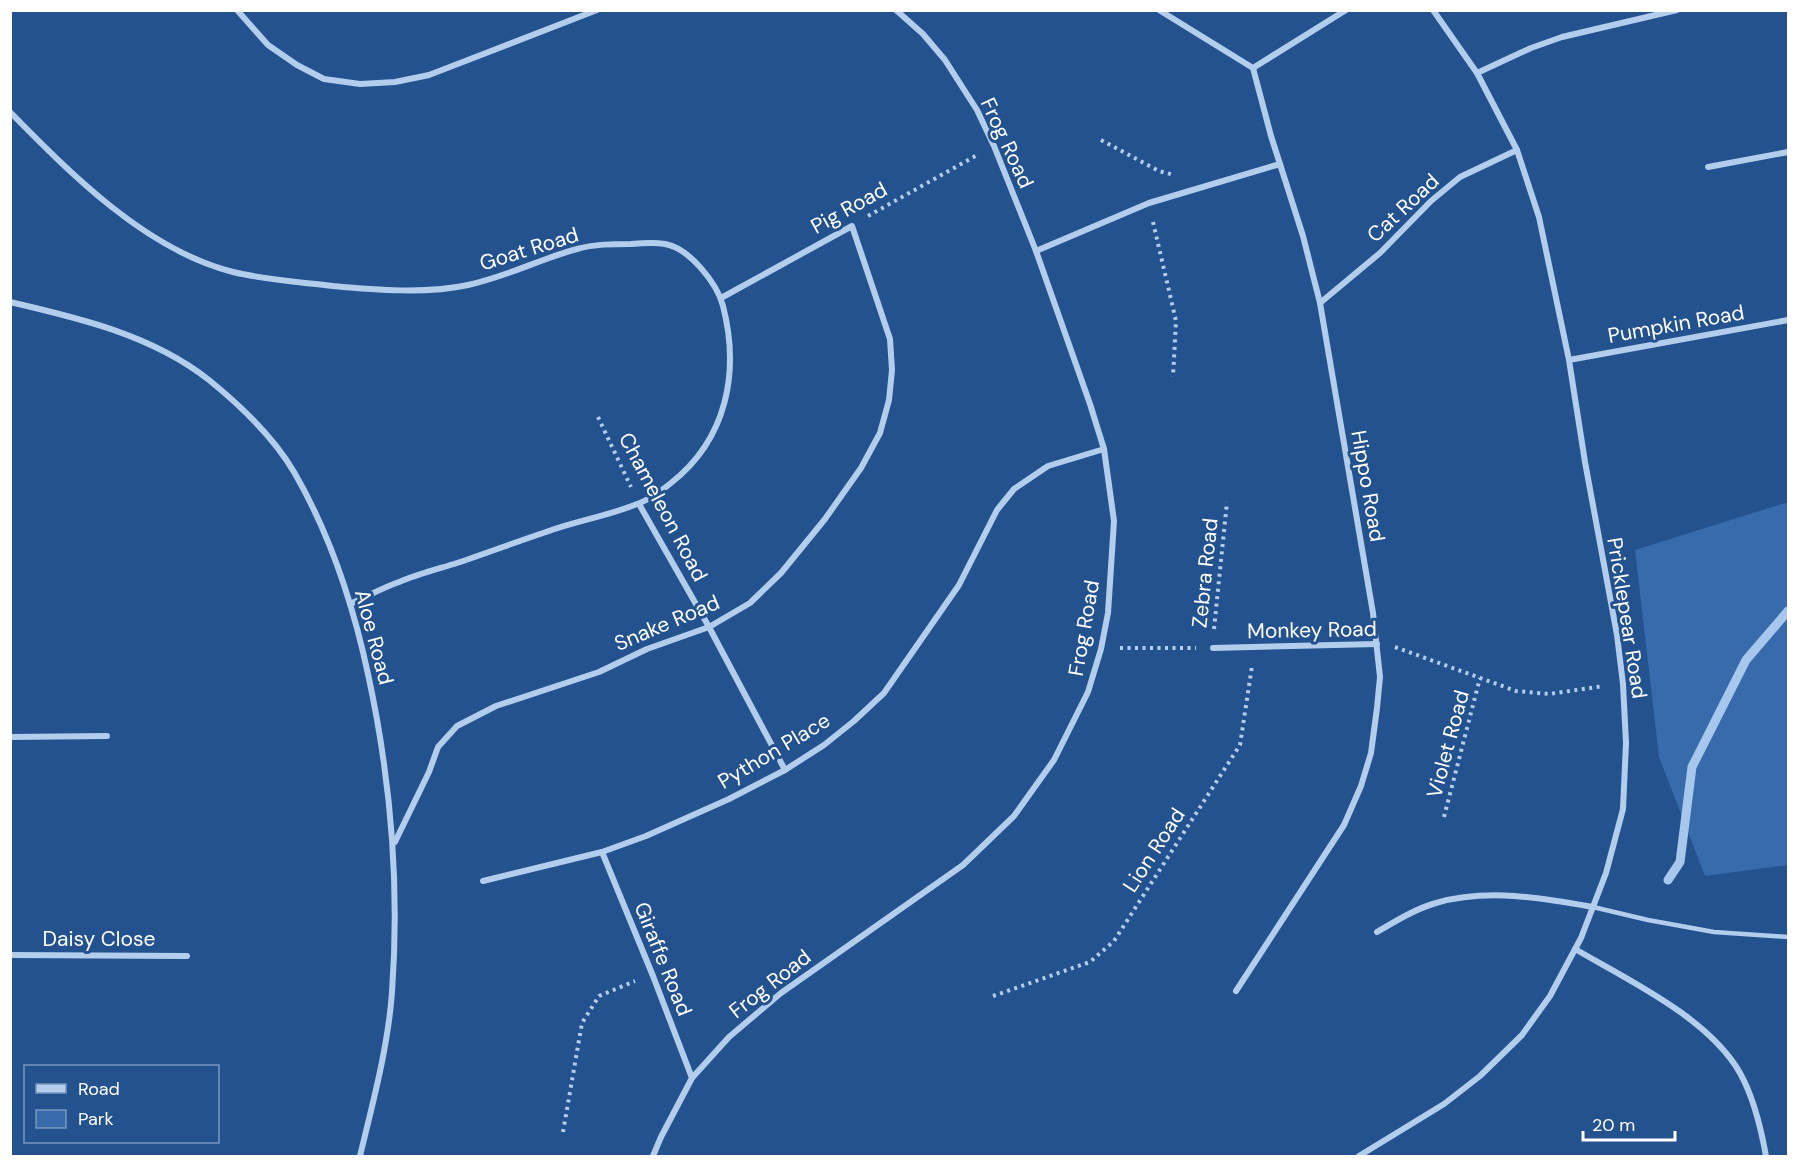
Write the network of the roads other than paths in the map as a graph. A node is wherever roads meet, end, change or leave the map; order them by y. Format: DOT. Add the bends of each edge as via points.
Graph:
graph roads {
  1 [pos="237,10"];
  2 [pos="597,10"];
  3 [pos="896,10"];
  4 [pos="1159,10"];
  5 [pos="1346,10"];
  6 [pos="1433,10"];
  7 [pos="1677,10"];
  8 [pos="1253,68"];
  9 [pos="1477,73"];
  10 [pos="10,111"];
  11 [pos="1517,150"];
  12 [pos="1788,152"];
  13 [pos="1280,164"];
  14 [pos="1708,167"];
  15 [pos="852,226"];
  16 [pos="1036,251"];
  17 [pos="721,298"];
  18 [pos="10,302"];
  19 [pos="1320,303"];
  20 [pos="1788,320"];
  21 [pos="1569,360"];
  22 [pos="1104,449"];
  23 [pos="639,504"];
  24 [pos="350,604"];
  25 [pos="709,627"];
  26 [pos="1377,644"];
  27 [pos="1213,648"];
  28 [pos="107,735"];
  29 [pos="10,737"];
  30 [pos="785,770"];
  31 [pos="394,844"];
  32 [pos="602,852"];
  33 [pos="483,881"];
  34 [pos="1593,907"];
  35 [pos="1377,932"];
  36 [pos="1788,937"];
  37 [pos="1575,949"];
  38 [pos="10,955"];
  39 [pos="188,956"];
  40 [pos="1236,992"];
  41 [pos="692,1078"];
  42 [pos="360,1156"];
  43 [pos="653,1156"];
  44 [pos="1359,1156"];
  45 [pos="1766,1156"];
  1 -- 2 [label="street" via="268,45 297,65 324,79 360,84 429,75"];
  3 -- 16 [label="street, Frog Road" via="945,60 977,110"];
  4 -- 8 [label="street"];
  5 -- 8 [label="street"];
  6 -- 9 [label="street, Pricklepear Road"];
  7 -- 9 [label="street" via="1562,37"];
  8 -- 13 [label="street, Hippo Road"];
  9 -- 11 [label="street, Pricklepear Road"];
  10 -- 17 [label="street, Goat Road" via="76,176 139,226 171,246 230,272 351,287 443,290 471,285 579,248 668,244 684,252 705,273"];
  11 -- 19 [label="street, Cat Road" via="1460,177"];
  11 -- 21 [label="street, Pricklepear Road" via="1539,217"];
  12 -- 14 [label="street"];
  13 -- 16 [label="street" via="1149,203"];
  13 -- 19 [label="street, Hippo Road"];
  15 -- 17 [label="street, Pig Road"];
  15 -- 25 [label="street, Snake Road" via="890,339 889,400 879,434 861,468 781,573 750,603"];
  16 -- 22 [label="street, Frog Road"];
  17 -- 23 [label="street, Goat Road" via="731,353 717,425 698,459"];
  18 -- 24 [label="street, Aloe Road" via="125,333 207,379 241,408 294,471 314,510"];
  19 -- 26 [label="street, Hippo Road"];
  20 -- 21 [label="street, Pumpkin Road"];
  21 -- 34 [label="street, Pricklepear Road" via="1617,635 1626,743 1623,809"];
  22 -- 30 [label="street, Python Place" via="1048,466 1014,489 997,510 959,585 884,693 824,745"];
  22 -- 41 [label="street, Frog Road" via="1114,521 1107,613 1088,692 1054,760 1014,816 963,865 781,993 729,1037"];
  23 -- 24 [label="street, Goat Road" via="400,581"];
  23 -- 25 [label="street, Chameleon Road"];
  24 -- 31 [label="street, Aloe Road" via="379,724"];
  25 -- 30 [label="street, Chameleon Road"];
  25 -- 31 [label="street, Snake Road" via="599,672 496,706 457,726 438,747"];
  26 -- 27 [label="street, Monkey Road"];
  26 -- 40 [label="street, Hippo Road" via="1377,708 1371,753 1361,786 1344,825"];
  28 -- 29 [label="street"];
  30 -- 32 [label="street, Python Place" via="696,815"];
  31 -- 42 [label="street, Aloe Road" via="392,994"];
  32 -- 33 [label="street, Python Place"];
  32 -- 41 [label="street, Giraffe Road"];
  34 -- 35 [label="street" via="1537,897 1459,898 1435,903"];
  34 -- 36 [label="lane" via="1714,932"];
  34 -- 37 [label="street, Pricklepear Road"];
  37 -- 44 [label="street, Pricklepear Road" via="1550,996 1522,1035 1480,1076 1444,1104"];
  37 -- 45 [label="street" via="1664,1001 1721,1047 1750,1093"];
  38 -- 39 [label="street, Daisy Close"];
  41 -- 43 [label="street, Frog Road"];
}
